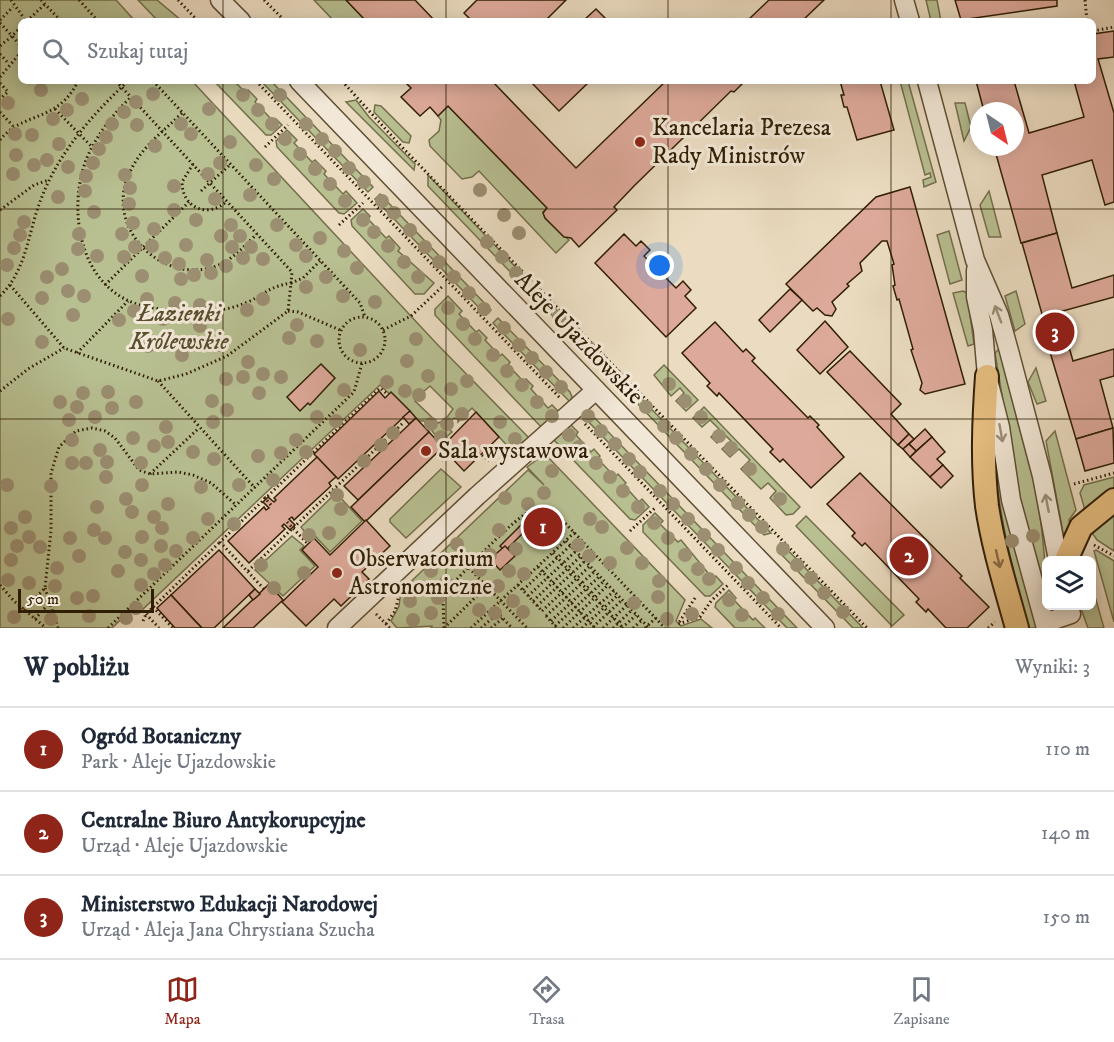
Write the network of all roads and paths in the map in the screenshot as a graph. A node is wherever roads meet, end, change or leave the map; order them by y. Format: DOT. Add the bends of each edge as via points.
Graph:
graph roads {
  1 [pos="11,0"];
  2 [pos="41,0"];
  3 [pos="79,0"];
  4 [pos="178,0"];
  5 [pos="220,0"];
  6 [pos="264,0"];
  7 [pos="904,0"];
  8 [pos="1085,0"];
  9 [pos="45,4"];
  10 [pos="14,8"];
  11 [pos="24,18"];
  12 [pos="30,18"];
  13 [pos="58,18"];
  14 [pos="95,18"];
  15 [pos="195,18"];
  16 [pos="238,18"];
  17 [pos="282,18"];
  18 [pos="909,18"];
  19 [pos="1087,18"];
  20 [pos="0,21"];
  21 [pos="1114,27"];
  22 [pos="18,30"];
  23 [pos="1096,30"];
  24 [pos="12,36"];
  25 [pos="18,43"];
  26 [pos="0,46"];
  27 [pos="0,54"];
  28 [pos="18,55"];
  29 [pos="9,64"];
  30 [pos="0,77"];
  31 [pos="0,83"];
  32 [pos="76,84"];
  33 [pos="119,84"];
  34 [pos="125,84"];
  35 [pos="156,84"];
  36 [pos="259,84"];
  37 [pos="301,84"];
  38 [pos="345,84"];
  39 [pos="928,84"];
  40 [pos="122,87"];
  41 [pos="131,97"];
  42 [pos="0,99"];
  43 [pos="55,109"];
  44 [pos="0,112"];
  45 [pos="182,113"];
  46 [pos="288,125"];
  47 [pos="13,126"];
  48 [pos="162,131"];
  49 [pos="78,134"];
  50 [pos="0,140"];
  51 [pos="92,147"];
  52 [pos="265,147"];
  53 [pos="193,164"];
  54 [pos="230,165"];
  55 [pos="50,179"];
  56 [pos="210,183"];
  57 [pos="201,191"];
  58 [pos="227,201"];
  59 [pos="189,202"];
  60 [pos="363,203"];
  61 [pos="0,210"];
  62 [pos="339,225"];
  63 [pos="257,234"];
  64 [pos="143,248"];
  65 [pos="975,260"];
  66 [pos="320,261"];
  67 [pos="291,283"];
  68 [pos="10,285"];
  69 [pos="105,285"];
  70 [pos="443,286"];
  71 [pos="0,296"];
  72 [pos="128,301"];
  73 [pos="288,311"];
  74 [pos="365,316"];
  75 [pos="340,330"];
  76 [pos="383,330"];
  77 [pos="64,348"];
  78 [pos="77,353"];
  79 [pos="362,363"];
  80 [pos="987,376"];
  81 [pos="158,381"];
  82 [pos="596,390"];
  83 [pos="0,391"];
  84 [pos="386,393"];
  85 [pos="567,404"];
  86 [pos="579,418"];
  87 [pos="403,423"];
  88 [pos="199,428"];
  89 [pos="440,453"];
  90 [pos="482,455"];
  91 [pos="444,461"];
  92 [pos="490,463"];
  93 [pos="1114,473"];
  94 [pos="150,474"];
  95 [pos="1074,484"];
  96 [pos="255,488"];
  97 [pos="264,498"];
  98 [pos="1114,500"];
  99 [pos="236,505"];
  100 [pos="271,505"];
  101 [pos="655,508"];
  102 [pos="287,522"];
  103 [pos="294,529"];
  104 [pos="630,531"];
  105 [pos="575,532"];
  106 [pos="566,541"];
  107 [pos="220,542"];
  108 [pos="1086,543"];
  109 [pos="308,544"];
  110 [pos="571,546"];
  111 [pos="576,550"];
  112 [pos="552,553"];
  113 [pos="580,556"];
  114 [pos="1057,556"];
  115 [pos="1068,556"];
  116 [pos="1114,556"];
  117 [pos="557,558"];
  118 [pos="585,561"];
  119 [pos="239,562"];
  120 [pos="562,563"];
  121 [pos="234,566"];
  122 [pos="590,566"];
  123 [pos="538,567"];
  124 [pos="469,568"];
  125 [pos="567,569"];
  126 [pos="248,571"];
  127 [pos="595,571"];
  128 [pos="543,572"];
  129 [pos="572,574"];
  130 [pos="600,576"];
  131 [pos="548,577"];
  132 [pos="577,579"];
  133 [pos="604,580"];
  134 [pos="552,582"];
  135 [pos="581,584"];
  136 [pos="729,584"];
  137 [pos="0,585"];
  138 [pos="518,585"];
  139 [pos="608,585"];
  140 [pos="487,586"];
  141 [pos="557,587"];
  142 [pos="45,588"];
  143 [pos="264,589"];
  144 [pos="586,589"];
  145 [pos="523,590"];
  146 [pos="614,591"];
  147 [pos="562,592"];
  148 [pos="590,593"];
  149 [pos="618,595"];
  150 [pos="528,596"];
  151 [pos="566,597"];
  152 [pos="594,598"];
  153 [pos="694,598"];
  154 [pos="51,600"];
  155 [pos="622,600"];
  156 [pos="502,601"];
  157 [pos="532,601"];
  158 [pos="571,602"];
  159 [pos="600,604"];
  160 [pos="627,605"];
  161 [pos="537,606"];
  162 [pos="153,607"];
  163 [pos="575,607"];
  164 [pos="604,608"];
  165 [pos="494,609"];
  166 [pos="24,610"];
  167 [pos="632,610"];
  168 [pos="542,611"];
  169 [pos="580,612"];
  170 [pos="498,613"];
  171 [pos="608,613"];
  172 [pos="146,614"];
  173 [pos="636,615"];
  174 [pos="546,616"];
  175 [pos="1071,616"];
  176 [pos="585,617"];
  177 [pos="502,618"];
  178 [pos="614,618"];
  179 [pos="656,618"];
  180 [pos="34,619"];
  181 [pos="642,620"];
  182 [pos="143,621"];
  183 [pos="480,621"];
  184 [pos="551,621"];
  185 [pos="589,622"];
  186 [pos="507,623"];
  187 [pos="618,623"];
  188 [pos="678,624"];
  189 [pos="1046,626"];
  190 [pos="484,627"];
  191 [pos="556,627"];
  192 [pos="647,627"];
  193 [pos="46,628"];
  194 [pos="58,628"];
  195 [pos="108,628"];
  196 [pos="159,628"];
  197 [pos="173,628"];
  198 [pos="338,628"];
  199 [pos="444,628"];
  200 [pos="471,628"];
  201 [pos="491,628"];
  202 [pos="501,628"];
  203 [pos="512,628"];
  204 [pos="527,628"];
  205 [pos="563,628"];
  206 [pos="573,628"];
  207 [pos="582,628"];
  208 [pos="594,628"];
  209 [pos="603,628"];
  210 [pos="613,628"];
  211 [pos="622,628"];
  212 [pos="633,628"];
  213 [pos="665,628"];
  214 [pos="674,628"];
  215 [pos="781,628"];
  216 [pos="825,628"];
  217 [pos="867,628"];
  218 [pos="1017,628"];
  1 -- 10 [label="path"];
  2 -- 9 [label="path"];
  3 -- 14 [label="path"];
  4 -- 15 [label="path"];
  5 -- 16 [label="street"];
  6 -- 17 [label="path"];
  7 -- 18 [label="street"];
  8 -- 19 [label="path"];
  9 -- 12 [label="path"];
  9 -- 13 [label="path"];
  10 -- 11 [label="path"];
  10 -- 20 [label="path"];
  20 -- 24 [label="path"];
  21 -- 23 [label="path"];
  22 -- 24 [label="path"];
  24 -- 25 [label="path"];
  24 -- 26 [label="path"];
  27 -- 29 [label="path"];
  28 -- 29 [label="path"];
  29 -- 30 [label="path" via="12,66"];
  31 -- 42 [label="path" via="8,92"];
  32 -- 43 [label="path"];
  33 -- 40 [label="path"];
  34 -- 40 [label="path"];
  35 -- 45 [label="path"];
  36 -- 85 [label="path"];
  37 -- 82 [label="street, Aleje Ujazdowskie"];
  38 -- 217 [label="path"];
  39 -- 65 [label="street"];
  40 -- 41 [label="path"];
  40 -- 49 [label="path"];
  41 -- 48 [label="path"];
  41 -- 51 [label="path"];
  43 -- 47 [label="path"];
  43 -- 49 [label="path"];
  44 -- 47 [label="path"];
  45 -- 48 [label="path"];
  45 -- 54 [label="path"];
  46 -- 52 [label="path"];
  47 -- 50 [label="path"];
  48 -- 53 [label="path"];
  48 -- 64 [label="path" via="134,164 124,193 128,225"];
  49 -- 51 [label="path"];
  49 -- 55 [label="path"];
  51 -- 69 [label="path" via="81,179 78,209 86,253"];
  53 -- 56 [label="path"];
  53 -- 59 [label="path" via="182,182"];
  54 -- 56 [label="path"];
  54 -- 66 [label="path"];
  55 -- 61 [label="path" via="34,185"];
  55 -- 68 [label="path" via="22,264"];
  56 -- 57 [label="path"];
  56 -- 58 [label="path"];
  58 -- 59 [label="path" via="208,211"];
  58 -- 63 [label="path"];
  59 -- 64 [label="path"];
  60 -- 62 [label="path"];
  63 -- 64 [label="path" via="230,259 202,269 172,266"];
  63 -- 67 [label="path" via="292,272"];
  64 -- 69 [label="path"];
  65 -- 80 [label="street"];
  114 -- 65 [label="street, one-way" via="1042,476 1015,372 999,315"];
  66 -- 67 [label="path" via="303,278"];
  66 -- 74 [label="path" via="360,303"];
  67 -- 72 [label="path" via="273,286 250,301 214,311 169,310"];
  67 -- 73 [label="path"];
  68 -- 71 [label="path"];
  68 -- 77 [label="path"];
  69 -- 72 [label="path"];
  70 -- 76 [label="path" via="411,316"];
  72 -- 78 [label="path"];
  73 -- 75 [label="path"];
  73 -- 81 [label="path" via="227,356"];
  74 -- 75 [label="path" via="351,319"];
  74 -- 76 [label="path"];
  75 -- 79 [label="path" via="342,353 353,362"];
  76 -- 79 [label="path" via="382,352 374,360"];
  77 -- 78 [label="path"];
  77 -- 83 [label="path"];
  78 -- 81 [label="path"];
  79 -- 96 [label="path" via="354,392"];
  80 -- 189 [label="street, one-way" via="1000,427 1011,500"];
  80 -- 218 [label="main road, one-way" via="987,507"];
  81 -- 88 [label="path"];
  82 -- 198 [label="street"];
  82 -- 216 [label="street, Aleje Ujazdowskie"];
  84 -- 97 [label="path" via="380,388"];
  86 -- 215 [label="path"];
  87 -- 103 [label="path"];
  88 -- 94 [label="path"];
  88 -- 96 [label="path"];
  89 -- 91 [label="path"];
  90 -- 92 [label="path"];
  93 -- 95 [label="path"];
  94 -- 99 [label="path" via="193,475 211,483"];
  94 -- 142 [label="path" via="134,467 120,444 105,431 81,429 66,437 57,450 50,477 51,531"];
  96 -- 99 [label="path"];
  97 -- 100 [label="path"];
  97 -- 107 [label="path"];
  98 -- 115 [label="main road" via="1081,527"];
  99 -- 195 [label="path"];
  101 -- 104 [label="path"];
  102 -- 103 [label="path"];
  103 -- 109 [label="path"];
  103 -- 126 [label="path"];
  105 -- 106 [label="path"];
  105 -- 124 [label="path" via="552,513 529,512"];
  105 -- 179 [label="path"];
  106 -- 110 [label="path"];
  106 -- 112 [label="path"];
  107 -- 119 [label="path"];
  107 -- 162 [label="path"];
  108 -- 116 [label="path"];
  110 -- 111 [label="path"];
  110 -- 117 [label="path"];
  111 -- 113 [label="path"];
  111 -- 120 [label="path"];
  112 -- 117 [label="path"];
  112 -- 123 [label="path"];
  113 -- 118 [label="path"];
  113 -- 125 [label="path"];
  117 -- 120 [label="path"];
  117 -- 128 [label="path"];
  118 -- 122 [label="path"];
  118 -- 129 [label="path"];
  119 -- 121 [label="path"];
  119 -- 126 [label="path"];
  120 -- 125 [label="path"];
  120 -- 131 [label="path"];
  122 -- 127 [label="path"];
  122 -- 132 [label="path"];
  123 -- 128 [label="path"];
  123 -- 138 [label="path"];
  124 -- 140 [label="path"];
  124 -- 199 [label="path" via="444,594"];
  125 -- 129 [label="path"];
  125 -- 134 [label="path"];
  126 -- 143 [label="path"];
  127 -- 130 [label="path"];
  127 -- 135 [label="path"];
  128 -- 131 [label="path"];
  128 -- 145 [label="path"];
  129 -- 132 [label="path"];
  129 -- 141 [label="path"];
  130 -- 133 [label="path"];
  130 -- 144 [label="path"];
  131 -- 134 [label="path"];
  131 -- 150 [label="path"];
  132 -- 135 [label="path"];
  132 -- 147 [label="path"];
  133 -- 139 [label="path"];
  133 -- 148 [label="path"];
  134 -- 141 [label="path"];
  134 -- 157 [label="path"];
  135 -- 144 [label="path"];
  135 -- 151 [label="path"];
  136 -- 188 [label="path" via="700,617"];
  137 -- 166 [label="path"];
  138 -- 145 [label="path"];
  138 -- 156 [label="path"];
  139 -- 146 [label="path"];
  139 -- 152 [label="path"];
  140 -- 156 [label="path"];
  140 -- 199 [label="path"];
  141 -- 147 [label="path"];
  141 -- 161 [label="path"];
  142 -- 154 [label="path"];
  142 -- 166 [label="path"];
  144 -- 148 [label="path"];
  144 -- 158 [label="path"];
  145 -- 150 [label="path"];
  146 -- 149 [label="path"];
  146 -- 159 [label="path"];
  147 -- 151 [label="path"];
  147 -- 168 [label="path"];
  148 -- 152 [label="path"];
  148 -- 163 [label="path"];
  149 -- 155 [label="path"];
  149 -- 164 [label="path"];
  150 -- 157 [label="path"];
  151 -- 158 [label="path"];
  151 -- 174 [label="path"];
  152 -- 159 [label="path"];
  152 -- 169 [label="path"];
  153 -- 188 [label="path"];
  154 -- 180 [label="path"];
  154 -- 194 [label="path"];
  155 -- 160 [label="path"];
  155 -- 171 [label="path"];
  156 -- 165 [label="path"];
  156 -- 204 [label="path"];
  157 -- 161 [label="path"];
  158 -- 163 [label="path"];
  158 -- 184 [label="path"];
  159 -- 164 [label="path"];
  159 -- 176 [label="path"];
  160 -- 167 [label="path"];
  160 -- 178 [label="path"];
  161 -- 168 [label="path"];
  162 -- 172 [label="path"];
  162 -- 197 [label="path"];
  163 -- 169 [label="path"];
  163 -- 191 [label="path"];
  164 -- 171 [label="path"];
  164 -- 185 [label="path"];
  165 -- 170 [label="path"];
  165 -- 183 [label="path"];
  166 -- 180 [label="path"];
  167 -- 173 [label="path"];
  167 -- 187 [label="path"];
  168 -- 174 [label="path"];
  169 -- 176 [label="path"];
  169 -- 205 [label="path"];
  170 -- 177 [label="path"];
  170 -- 190 [label="path"];
  171 -- 178 [label="path"];
  171 -- 208 [label="path"];
  172 -- 182 [label="path"];
  172 -- 196 [label="path"];
  173 -- 181 [label="path"];
  173 -- 211 [label="path"];
  174 -- 184 [label="path"];
  175 -- 189 [label="street"];
  176 -- 185 [label="path"];
  176 -- 206 [label="path"];
  177 -- 186 [label="path"];
  177 -- 201 [label="path"];
  178 -- 187 [label="path"];
  178 -- 209 [label="path"];
  179 -- 192 [label="path"];
  179 -- 213 [label="path"];
  180 -- 193 [label="path"];
  181 -- 192 [label="path"];
  181 -- 212 [label="path"];
  183 -- 190 [label="path"];
  183 -- 200 [label="path"];
  184 -- 191 [label="path"];
  185 -- 207 [label="path"];
  185 -- 208 [label="path"];
  186 -- 202 [label="path"];
  186 -- 203 [label="path"];
  187 -- 210 [label="path"];
  187 -- 211 [label="path"];
  188 -- 214 [label="path"];
}
